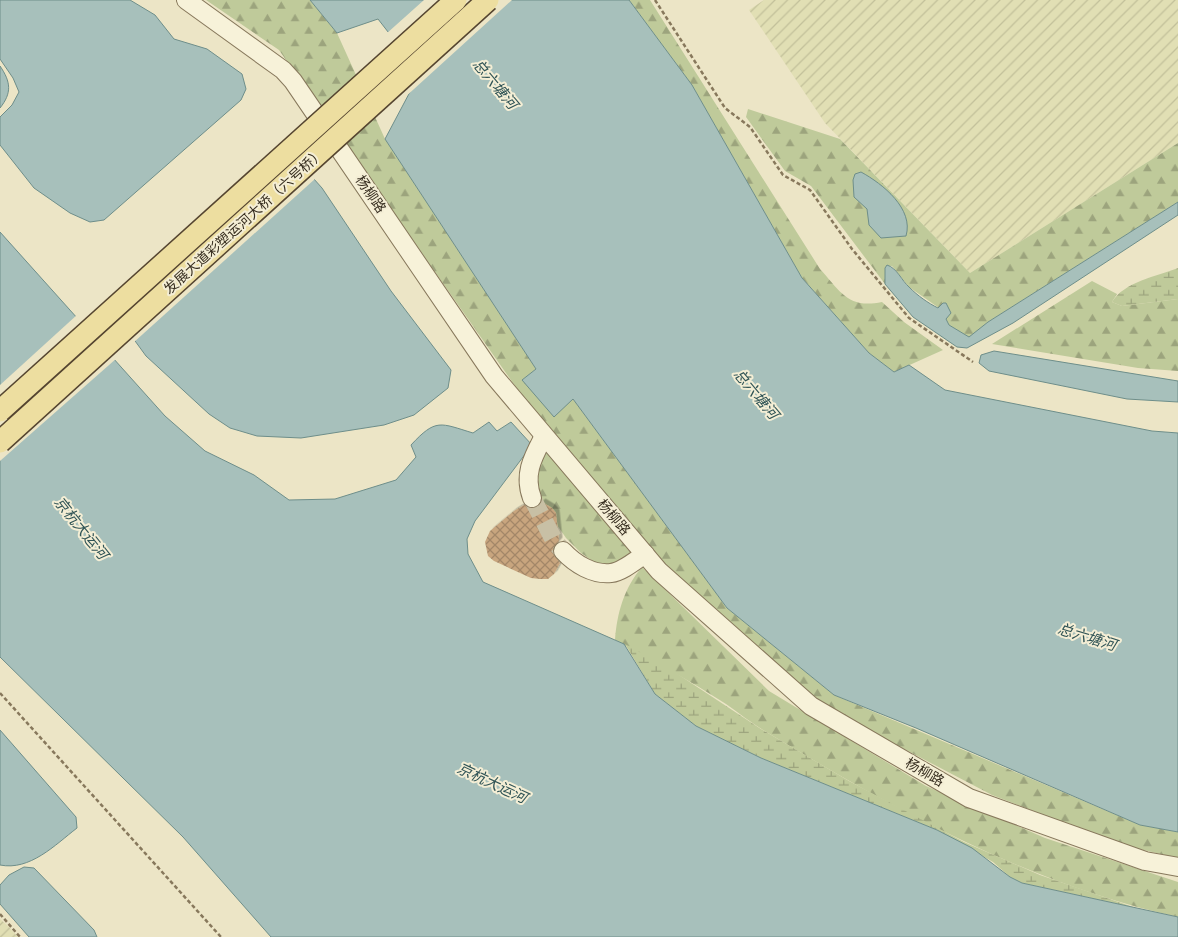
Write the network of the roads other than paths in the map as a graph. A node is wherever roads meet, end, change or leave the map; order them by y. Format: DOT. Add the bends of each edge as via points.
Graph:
graph roads {
  1 [pos="186,0"];
  2 [pos="456,0"];
  3 [pos="488,0"];
  4 [pos="0,411"];
  5 [pos="544,436"];
  6 [pos="0,442"];
  7 [pos="532,498"];
  8 [pos="563,551"];
  9 [pos="646,554"];
  10 [pos="1178,867"];
  1 -- 5 [label="street, 杨柳路" via="283,70 293,81 494,376"];
  2 -- 4 [label="main road, 发展大道彩塑运河大桥（六号桥）, bridge"];
  3 -- 6 [label="main road, 发展大道彩塑运河大桥（六号桥）, bridge"];
  5 -- 7 [label="street" via="528,467"];
  5 -- 9 [label="street, 杨柳路"];
  8 -- 9 [label="street" via="571,561 592,571 612,573"];
  9 -- 10 [label="street, 杨柳路" via="659,571 811,706 969,798 1145,861"];
}
